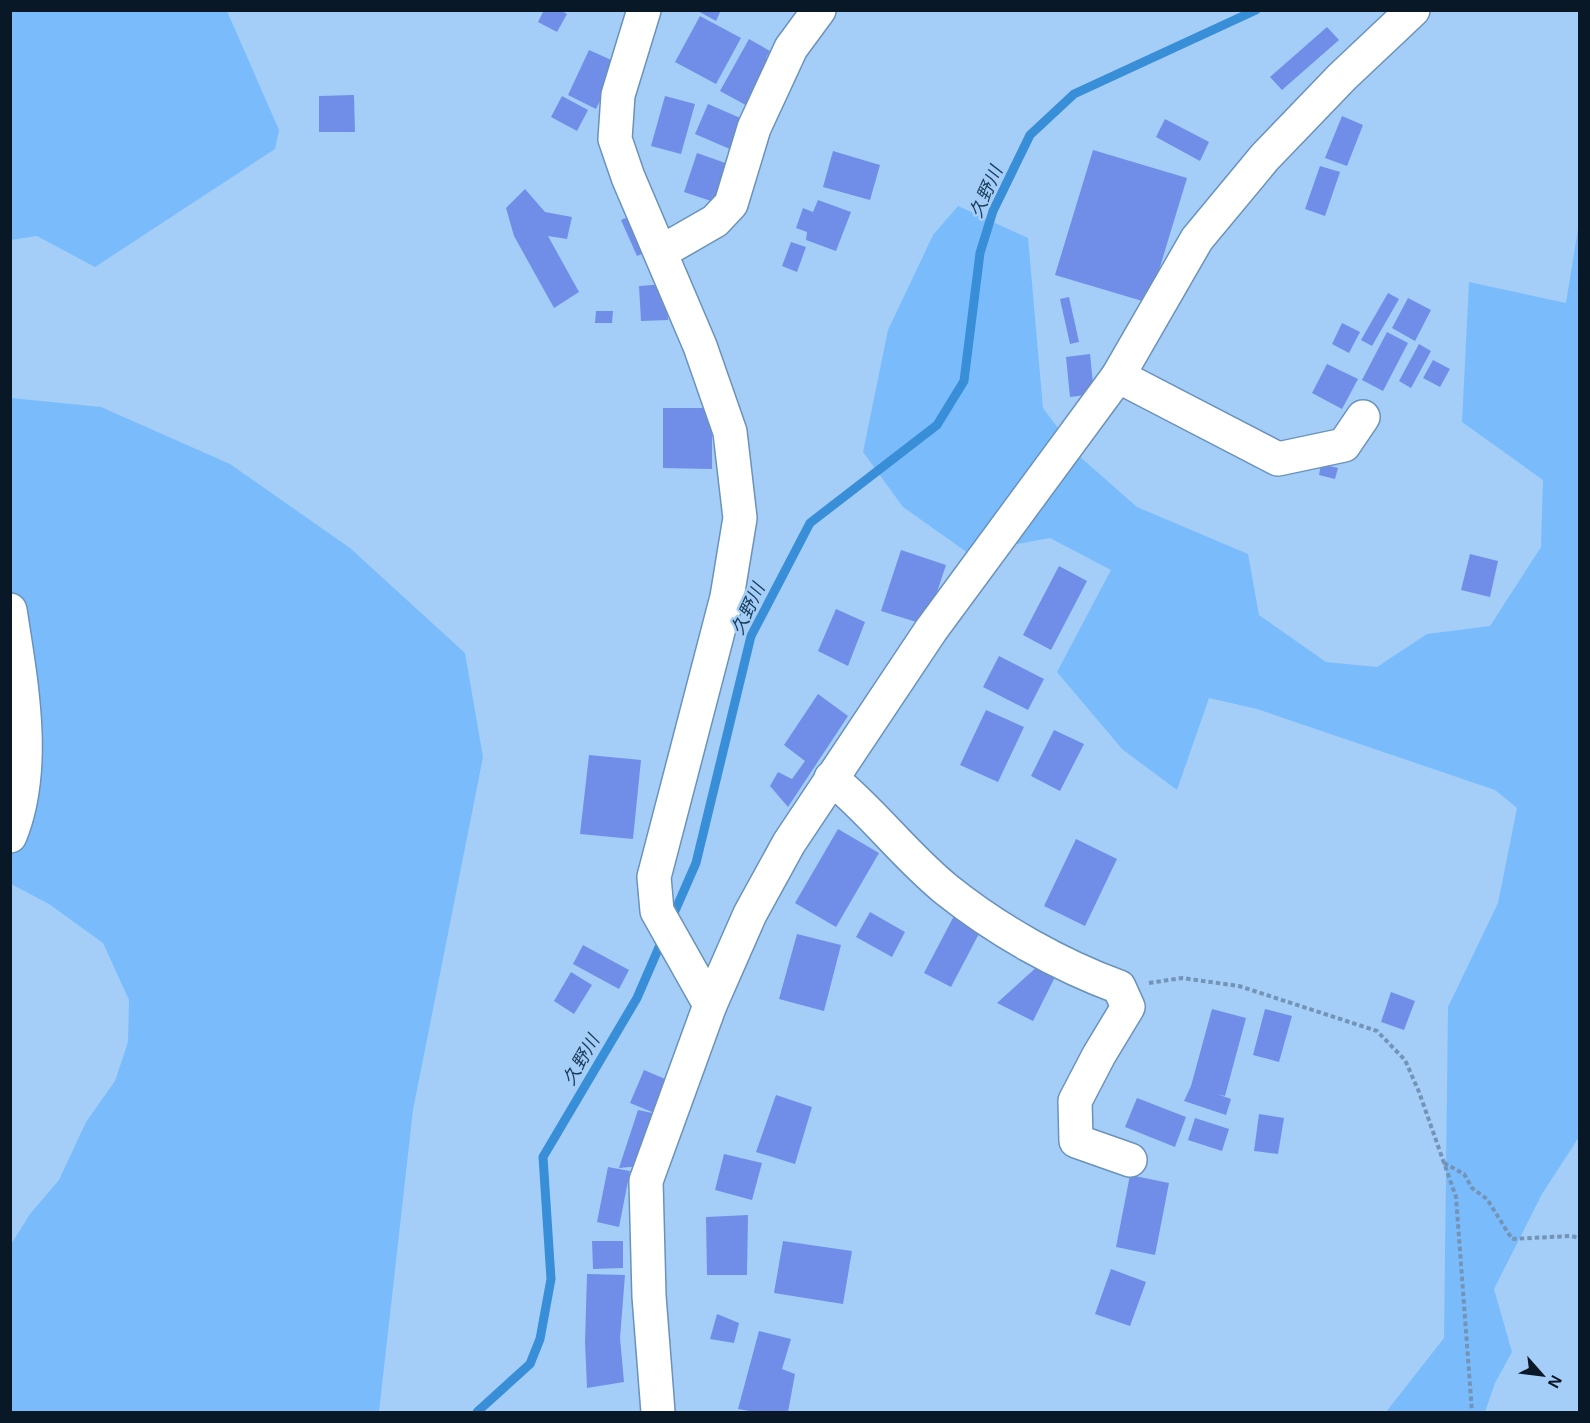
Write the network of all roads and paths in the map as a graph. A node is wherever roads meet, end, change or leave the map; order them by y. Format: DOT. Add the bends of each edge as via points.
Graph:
graph roads {
  1 [pos="644,10"];
  2 [pos="819,10"];
  3 [pos="1413,11"];
  4 [pos="661,252"];
  5 [pos="1118,376"];
  6 [pos="1363,417"];
  7 [pos="10,610"];
  8 [pos="831,778"];
  9 [pos="10,836"];
  10 [pos="1119,987"];
  11 [pos="710,1005"];
  12 [pos="1130,1160"];
  13 [pos="1443,1162"];
  14 [pos="1580,1238"];
  15 [pos="658,1413"];
  16 [pos="1472,1413"];
  1 -- 4 [label="street" via="618,95 615,139"];
  2 -- 4 [label="street" via="791,48 754,128 731,204 715,221"];
  3 -- 5 [label="street" via="1265,157 1197,239"];
  4 -- 11 [label="street" via="730,432 740,518 728,597 654,877 657,911"];
  5 -- 6 [label="street" via="1278,459 1344,445"];
  5 -- 8 [label="street" via="931,630"];
  7 -- 9 [label="street" via="22,688 25,785"];
  8 -- 10 [label="street" via="946,890 998,926 1089,976"];
  8 -- 11 [label="street" via="750,914"];
  10 -- 12 [label="street" via="1128,1007 1075,1101 1076,1141"];
  10 -- 13 [label="path" via="1182,978 1239,987 1377,1031 1404,1060"];
  11 -- 15 [label="street" via="646,1181"];
  13 -- 14 [label="path" via="1464,1174 1472,1188 1487,1199 1512,1239"];
  13 -- 16 [label="path" via="1456,1197"];
}
